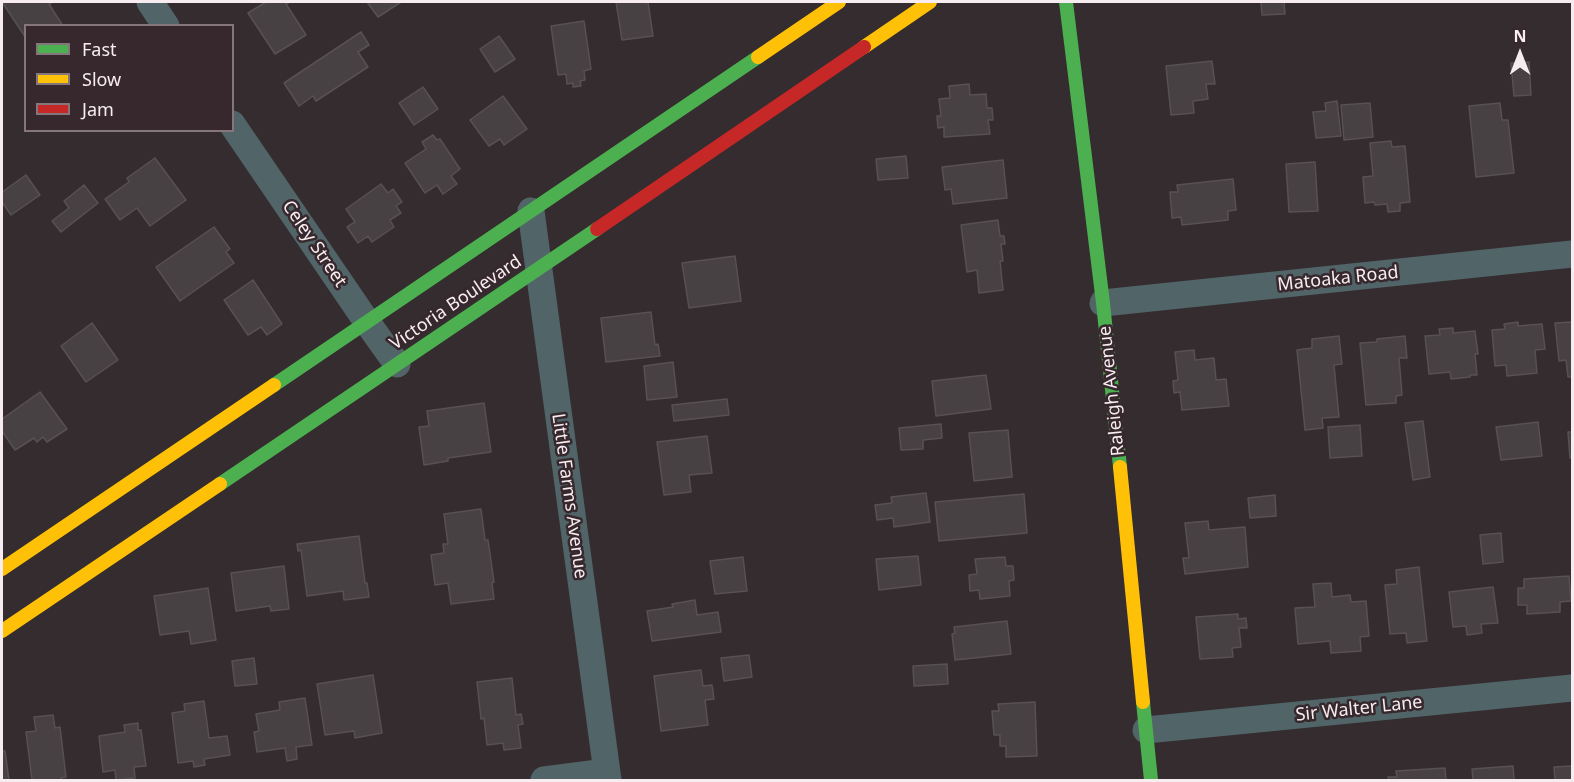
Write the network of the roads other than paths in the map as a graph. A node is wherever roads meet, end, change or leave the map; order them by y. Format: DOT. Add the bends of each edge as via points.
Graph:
graph roads {
  1 [pos="150,2"];
  2 [pos="839,2"];
  3 [pos="1066,2"];
  4 [pos="924,3"];
  5 [pos="165,24"];
  6 [pos="234,127"];
  7 [pos="531,211"];
  8 [pos="1572,254"];
  9 [pos="538,269"];
  10 [pos="1103,303"];
  11 [pos="367,322"];
  12 [pos="397,364"];
  13 [pos="2,569"];
  14 [pos="2,631"];
  15 [pos="1572,688"];
  16 [pos="1146,730"];
  17 [pos="607,776"];
  18 [pos="544,780"];
  19 [pos="1151,780"];
  1 -- 5 [label="street"];
  2 -- 7 [label="main road, Victoria Boulevard"];
  3 -- 10 [label="main road, Raleigh Avenue"];
  4 -- 9 [label="main road, Victoria Boulevard"];
  6 -- 11 [label="street, Celey Street"];
  7 -- 9 [label="street, Little Farms Avenue"];
  7 -- 11 [label="main road, Victoria Boulevard"];
  8 -- 10 [label="street, Matoaka Road"];
  9 -- 12 [label="main road, Victoria Boulevard"];
  9 -- 17 [label="street, Little Farms Avenue"];
  10 -- 16 [label="main road, Raleigh Avenue"];
  11 -- 12 [label="street, Celey Street"];
  11 -- 13 [label="main road, Victoria Boulevard"];
  12 -- 14 [label="main road, Victoria Boulevard"];
  15 -- 16 [label="street, Sir Walter Lane"];
  16 -- 19 [label="main road, Raleigh Avenue"];
  17 -- 18 [label="street"];
}
